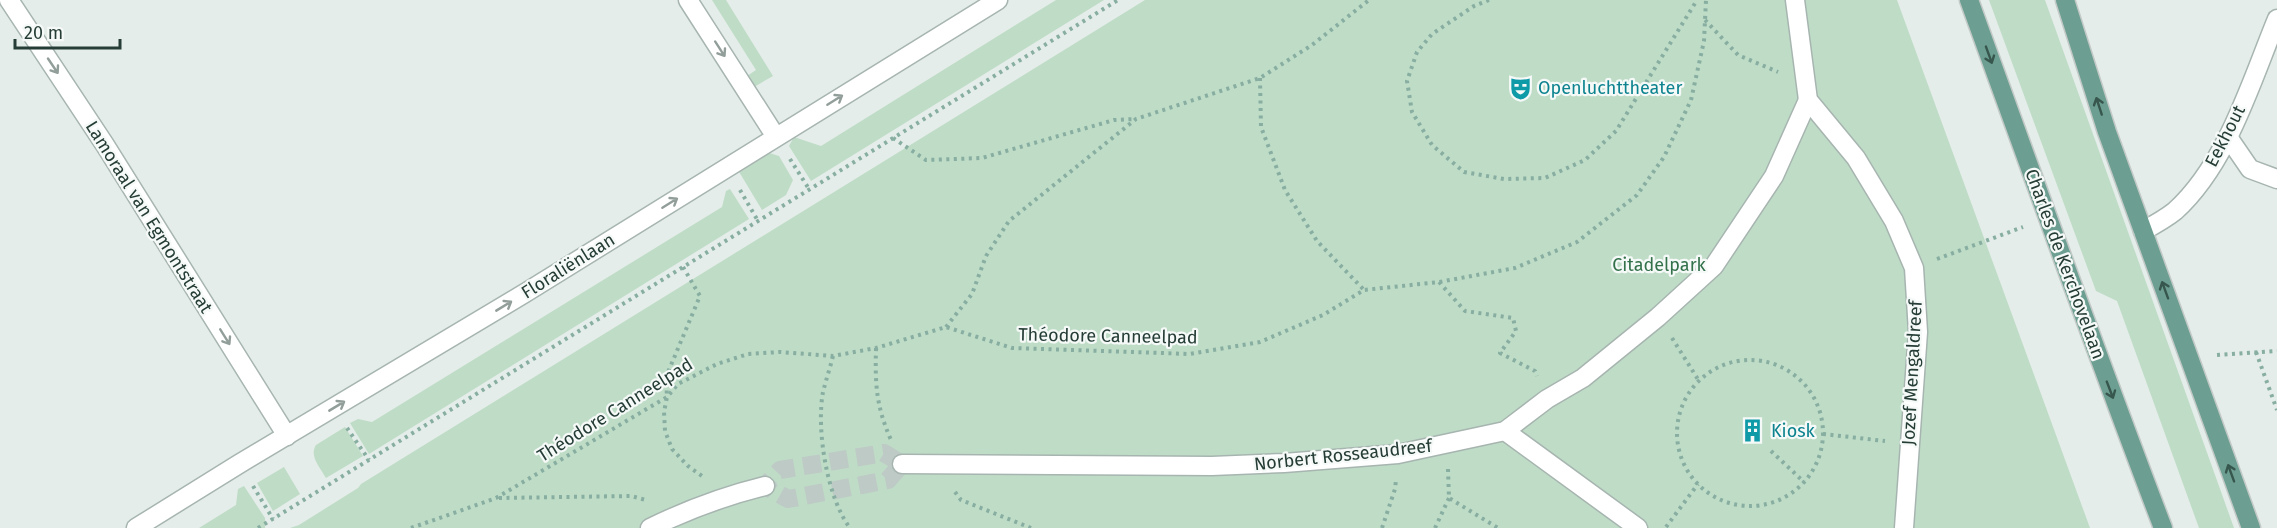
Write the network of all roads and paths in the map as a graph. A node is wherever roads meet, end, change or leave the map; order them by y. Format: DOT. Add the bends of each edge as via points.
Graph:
graph roads {
  1 [pos="9,0"];
  2 [pos="688,0"];
  3 [pos="998,0"];
  4 [pos="1118,0"];
  5 [pos="1369,0"];
  6 [pos="1489,0"];
  7 [pos="1697,0"];
  8 [pos="1706,0"];
  9 [pos="1795,0"];
  10 [pos="1969,0"];
  11 [pos="2065,0"];
  12 [pos="2277,19"];
  13 [pos="1705,20"];
  14 [pos="1260,78"];
  15 [pos="1807,92"];
  16 [pos="1136,119"];
  17 [pos="776,136"];
  18 [pos="2228,137"];
  19 [pos="893,138"];
  20 [pos="727,167"];
  21 [pos="2277,179"];
  22 [pos="809,189"];
  23 [pos="2049,218"];
  24 [pos="758,221"];
  25 [pos="2143,231"];
  26 [pos="682,267"];
  27 [pos="1914,268"];
  28 [pos="1439,282"];
  29 [pos="1364,290"];
  30 [pos="1658,317"];
  31 [pos="946,327"];
  32 [pos="876,348"];
  33 [pos="2277,351"];
  34 [pos="2256,352"];
  35 [pos="833,356"];
  36 [pos="2189,357"];
  37 [pos="1699,381"];
  38 [pos="667,397"];
  39 [pos="1547,399"];
  40 [pos="334,408"];
  41 [pos="2277,410"];
  42 [pos="1506,431"];
  43 [pos="1823,434"];
  44 [pos="287,436"];
  45 [pos="1908,443"];
  46 [pos="1448,444"];
  47 [pos="1771,451"];
  48 [pos="1398,454"];
  49 [pos="369,460"];
  50 [pos="239,464"];
  51 [pos="902,464"];
  52 [pos="1804,482"];
  53 [pos="1698,484"];
  54 [pos="765,486"];
  55 [pos="728,495"];
  56 [pos="496,498"];
  57 [pos="1449,498"];
  58 [pos="961,500"];
  59 [pos="683,512"];
  60 [pos="273,519"];
  61 [pos="136,528"];
  62 [pos="258,528"];
  63 [pos="411,528"];
  64 [pos="650,528"];
  65 [pos="850,528"];
  66 [pos="1031,528"];
  67 [pos="1382,528"];
  68 [pos="1435,528"];
  69 [pos="1498,528"];
  70 [pos="1638,528"];
  71 [pos="1665,528"];
  72 [pos="1904,528"];
  73 [pos="2163,528"];
  74 [pos="2251,528"];
  1 -- 44 [label="street, Lamoraal van Egmontstraat, one-way"];
  2 -- 17 [label="street, one-way"];
  17 -- 3 [label="street, Floraliënlaan, one-way"];
  4 -- 19 [label="path"];
  5 -- 14 [label="path" via="1312,45"];
  6 -- 7 [label="path" via="1432,34 1417,52 1407,81 1412,112 1432,145 1464,172 1504,179 1545,178 1585,160 1616,131"];
  8 -- 13 [label="path, Théodore Canneelpad"];
  9 -- 15 [label="street"];
  10 -- 23 [label="main road, Charles de Kerchovelaan, one-way"];
  25 -- 11 [label="main road, one-way"];
  12 -- 18 [label="street, Eekhout"];
  13 -- 15 [label="path" via="1738,55"];
  13 -- 28 [label="path, Théodore Canneelpad" via="1690,100 1664,157 1637,195 1576,242 1515,268"];
  14 -- 16 [label="path"];
  14 -- 29 [label="path" via="1261,127 1285,190 1317,241"];
  15 -- 27 [label="street, Jozef Mengaldreef" via="1856,158 1894,221"];
  15 -- 30 [label="street, Norbert Rosseaudreef" via="1774,177 1714,266"];
  16 -- 19 [label="path" via="1114,120 982,158 927,160"];
  16 -- 31 [label="path" via="1009,221 986,256 972,294"];
  17 -- 20 [label="street, Floraliënlaan"];
  17 -- 22 [label="path"];
  18 -- 21 [label="street" via="2250,169"];
  18 -- 25 [label="street, Eekhout" via="2196,188 2174,212"];
  19 -- 22 [label="path"];
  20 -- 24 [label="path"];
  40 -- 20 [label="street, Floraliënlaan, one-way"];
  22 -- 24 [label="path"];
  23 -- 27 [label="path"];
  23 -- 73 [label="main road, Charles de Kerchovelaan, one-way"];
  24 -- 26 [label="path"];
  36 -- 25 [label="main road, one-way"];
  26 -- 38 [label="path" via="699,296 666,377"];
  26 -- 49 [label="path"];
  27 -- 45 [label="street, Jozef Mengaldreef" via="1918,332"];
  28 -- 29 [label="path, Théodore Canneelpad"];
  28 -- 39 [label="path" via="1465,311 1513,318 1516,331 1500,353 1535,371"];
  29 -- 31 [label="path, Théodore Canneelpad" via="1323,315 1260,342 1190,354 1012,348"];
  30 -- 37 [label="path"];
  30 -- 39 [label="street, Norbert Rosseaudreef" via="1583,378"];
  31 -- 32 [label="path, Théodore Canneelpad"];
  32 -- 35 [label="path, Théodore Canneelpad"];
  32 -- 51 [label="path" via="880,416"];
  33 -- 34 [label="path"];
  34 -- 36 [label="path"];
  34 -- 41 [label="path"];
  35 -- 38 [label="path, Théodore Canneelpad" via="748,354 717,364 678,384"];
  35 -- 65 [label="path" via="823,395 822,443 832,492"];
  74 -- 36 [label="main road, one-way"];
  37 -- 43 [label="path" via="1732,362 1751,360 1787,370 1814,397"];
  37 -- 53 [label="path" via="1687,396 1677,432 1679,452"];
  38 -- 55 [label="path" via="665,431 672,449"];
  38 -- 56 [label="path, Théodore Canneelpad"];
  39 -- 42 [label="street, Norbert Rosseaudreef"];
  40 -- 44 [label="street, Floraliënlaan"];
  40 -- 49 [label="path"];
  42 -- 46 [label="street, Norbert Rosseaudreef"];
  42 -- 70 [label="street"];
  43 -- 45 [label="path"];
  43 -- 52 [label="path" via="1815,468"];
  44 -- 50 [label="street, Floraliënlaan"];
  45 -- 72 [label="street, Jozef Mengaldreef"];
  46 -- 48 [label="street, Norbert Rosseaudreef"];
  46 -- 57 [label="path"];
  47 -- 52 [label="path"];
  48 -- 51 [label="street, Norbert Rosseaudreef" via="1212,466"];
  48 -- 67 [label="path" via="1395,489"];
  49 -- 60 [label="path"];
  50 -- 60 [label="path"];
  50 -- 61 [label="street, Floraliënlaan"];
  52 -- 53 [label="path" via="1789,495 1752,506 1732,504"];
  53 -- 71 [label="path"];
  54 -- 55 [label="street"];
  55 -- 59 [label="street"];
  56 -- 59 [label="path" via="631,496"];
  56 -- 63 [label="path, Théodore Canneelpad"];
  57 -- 68 [label="path"];
  57 -- 69 [label="path"];
  58 -- 66 [label="path"];
  59 -- 64 [label="street"];
  60 -- 62 [label="path"];
}
